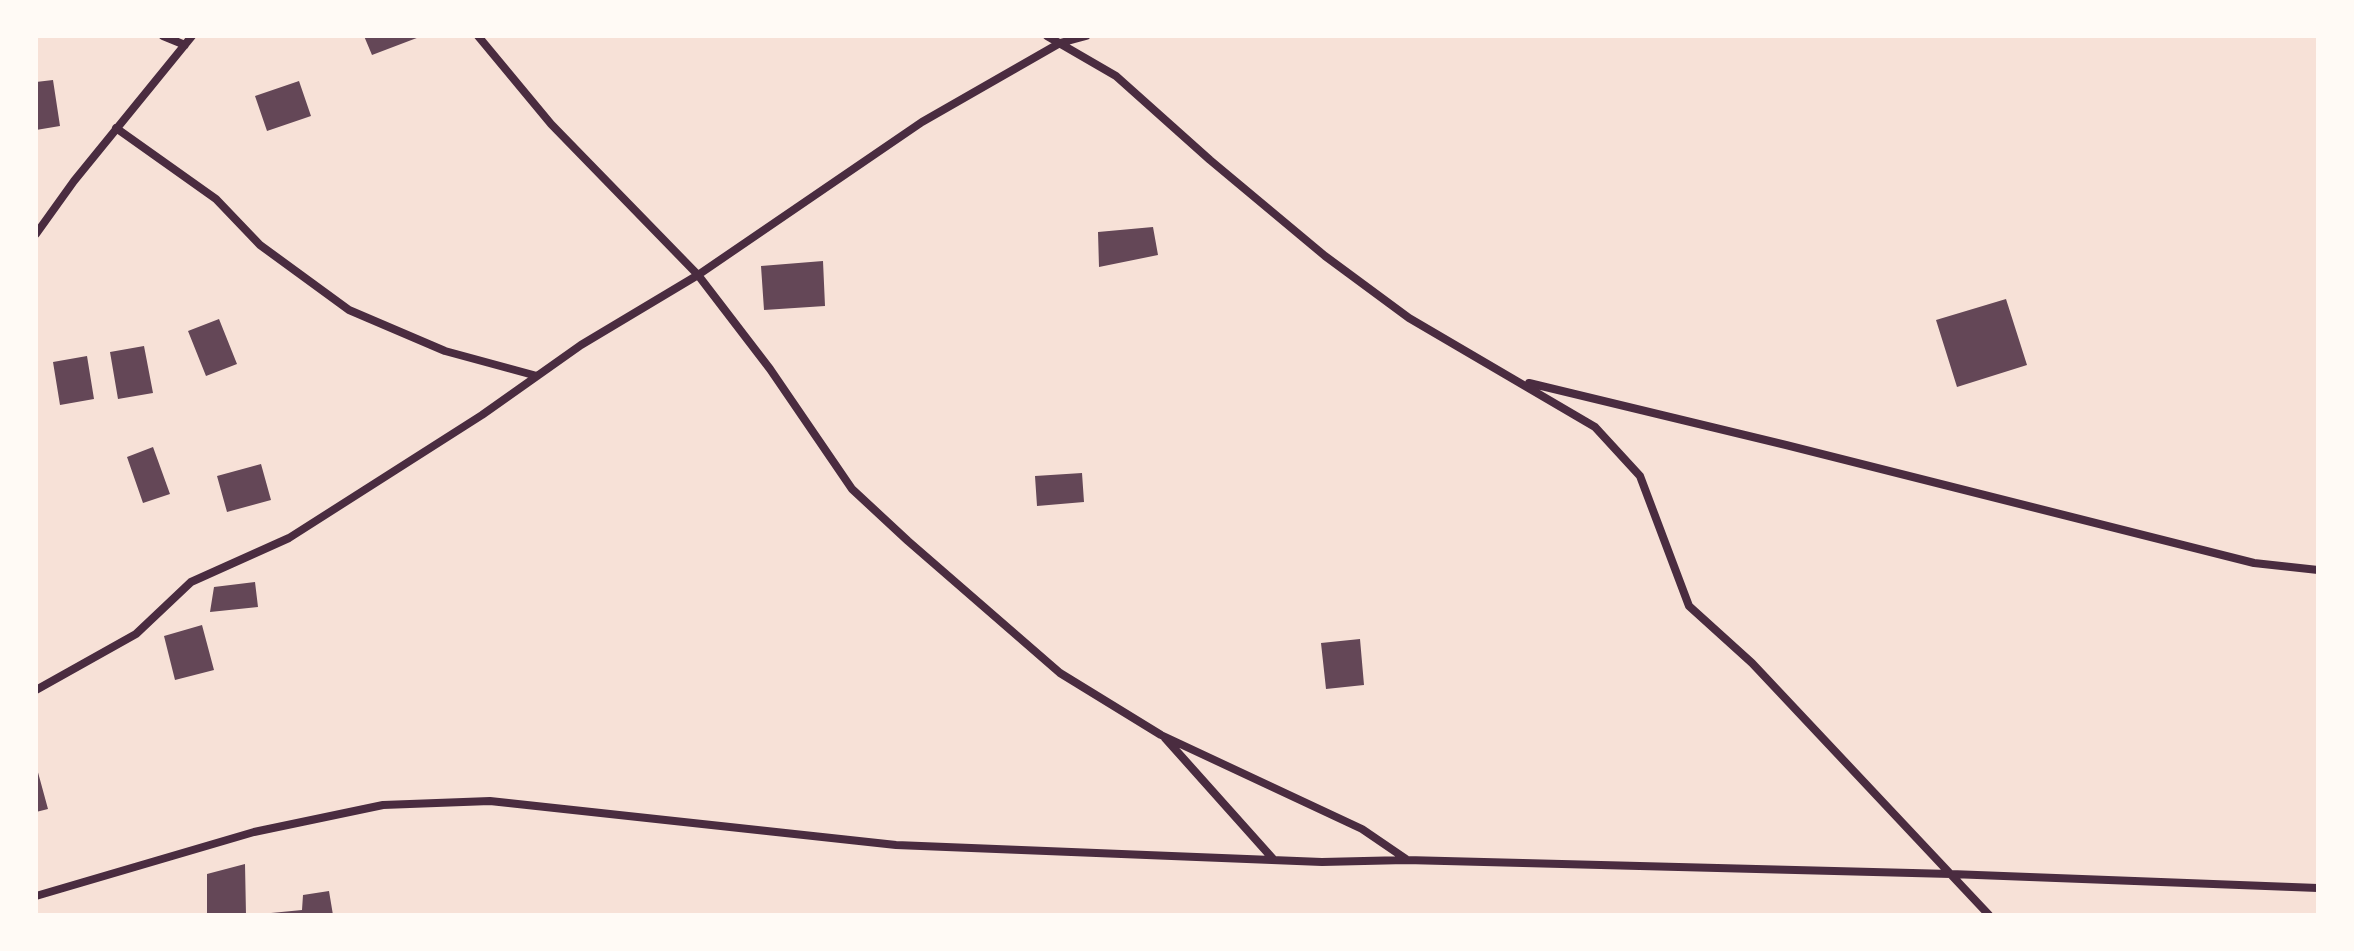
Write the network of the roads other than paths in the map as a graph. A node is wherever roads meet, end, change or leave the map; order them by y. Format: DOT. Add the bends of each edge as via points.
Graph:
graph roads {
  1 [pos="163,36"];
  2 [pos="192,36"];
  3 [pos="478,36"];
  4 [pos="1047,36"];
  5 [pos="1086,36"];
  6 [pos="1060,43"];
  7 [pos="185,45"];
  8 [pos="116,128"];
  9 [pos="36,234"];
  10 [pos="698,275"];
  11 [pos="537,376"];
  12 [pos="1521,382"];
  13 [pos="2318,570"];
  14 [pos="36,690"];
  15 [pos="1161,735"];
  16 [pos="1274,860"];
  17 [pos="1406,860"];
  18 [pos="1951,874"];
  19 [pos="2318,888"];
  20 [pos="36,896"];
  21 [pos="1989,915"];
  1 -- 7 [label="street"];
  2 -- 7 [label="street"];
  3 -- 10 [label="street" via="551,124"];
  4 -- 6 [label="street"];
  5 -- 6 [label="street"];
  6 -- 10 [label="street" via="922,122"];
  6 -- 12 [label="street" via="1116,76 1325,256 1409,318"];
  7 -- 8 [label="street"];
  8 -- 9 [label="street"];
  8 -- 11 [label="street" via="216,199 260,245 349,310 445,351"];
  10 -- 11 [label="street"];
  10 -- 15 [label="street" via="852,489 1060,673"];
  11 -- 14 [label="street" via="289,538 191,582 136,634"];
  12 -- 13 [label="street" via="2254,563"];
  12 -- 18 [label="street" via="1595,427 1640,476 1689,606 1752,663"];
  15 -- 16 [label="street"];
  15 -- 17 [label="street" via="1362,829"];
  16 -- 17 [label="street"];
  16 -- 20 [label="street" via="896,845 490,801 383,805 254,832"];
  17 -- 18 [label="street"];
  18 -- 19 [label="street"];
  18 -- 21 [label="street"];
}
